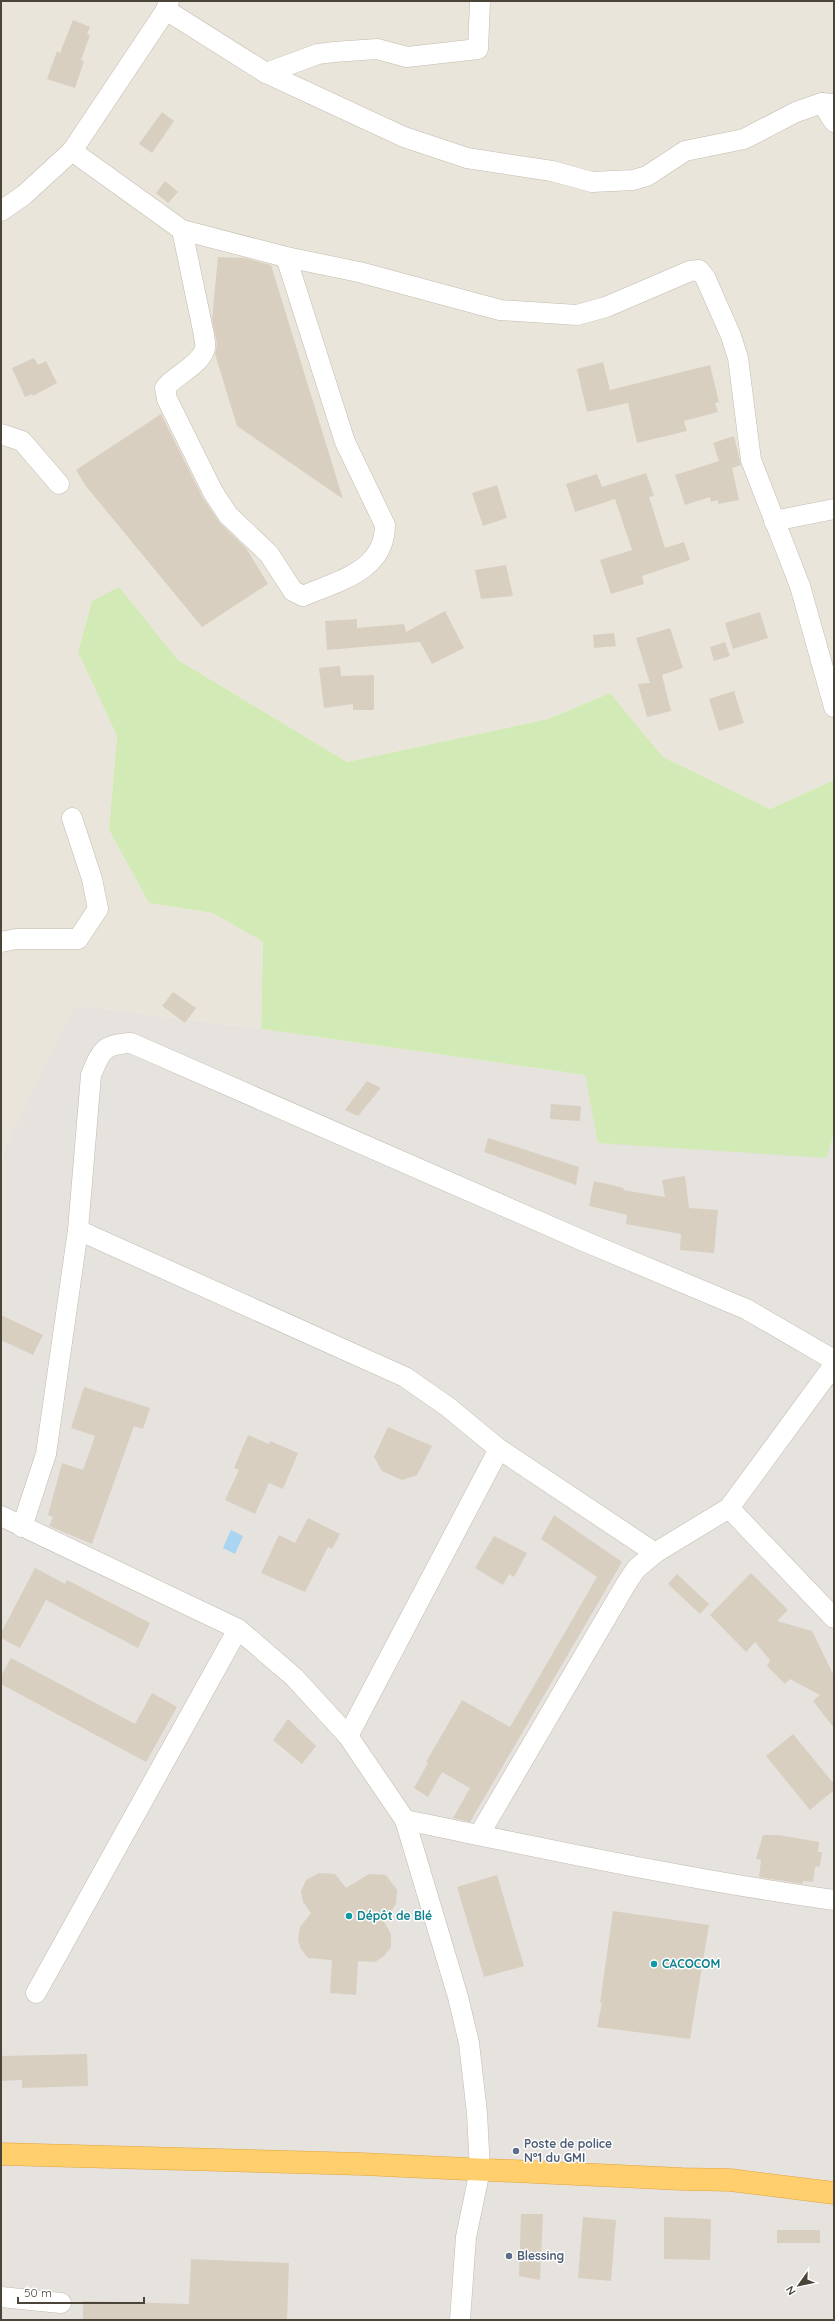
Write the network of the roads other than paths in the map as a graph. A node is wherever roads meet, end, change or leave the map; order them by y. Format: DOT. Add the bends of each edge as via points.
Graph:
graph roads {
  1 [pos="480,1"];
  2 [pos="167,6"];
  3 [pos="266,73"];
  4 [pos="828,104"];
  5 [pos="834,122"];
  6 [pos="72,151"];
  7 [pos="1,211"];
  8 [pos="182,230"];
  9 [pos="286,257"];
  10 [pos="1,434"];
  11 [pos="59,484"];
  12 [pos="834,509"];
  13 [pos="774,521"];
  14 [pos="834,707"];
  15 [pos="72,818"];
  16 [pos="1,942"];
  17 [pos="78,1230"];
  18 [pos="834,1360"];
  19 [pos="834,1365"];
  20 [pos="499,1449"];
  21 [pos="729,1508"];
  22 [pos="1,1516"];
  23 [pos="22,1527"];
  24 [pos="655,1553"];
  25 [pos="834,1618"];
  26 [pos="238,1629"];
  27 [pos="348,1736"];
  28 [pos="405,1820"];
  29 [pos="478,1835"];
  30 [pos="834,1900"];
  31 [pos="36,1993"];
  32 [pos="1,2154"];
  33 [pos="480,2170"];
  34 [pos="834,2193"];
  35 [pos="1,2297"];
  36 [pos="61,2303"];
  37 [pos="460,2320"];
  1 -- 3 [label="street" via="478,50 407,57 377,49 334,52 318,54"];
  2 -- 3 [label="street"];
  2 -- 6 [label="street"];
  3 -- 4 [label="street" via="404,137 467,158 552,171 592,182 633,180 647,176 685,151 744,139 773,122"];
  4 -- 5 [label="street"];
  6 -- 7 [label="street" via="24,195"];
  6 -- 8 [label="street"];
  8 -- 9 [label="street"];
  8 -- 9 [label="street" via="205,348 198,360 171,380 165,388 166,399 213,492 228,515 269,554 293,591 303,596 358,572 377,557 385,538 385,525 344,442"];
  9 -- 13 [label="street" via="359,272 500,310 577,315 606,307 690,271 699,270 705,277 732,336 741,375 751,460"];
  10 -- 11 [label="street" via="22,441"];
  12 -- 13 [label="street"];
  13 -- 14 [label="street" via="800,586"];
  15 -- 16 [label="street" via="92,879 98,909 78,939 16,939"];
  17 -- 18 [label="street" via="91,1075 100,1055 114,1043 131,1043 586,1242 746,1309"];
  17 -- 20 [label="street" via="405,1377 448,1407"];
  17 -- 23 [label="street" via="46,1454"];
  19 -- 21 [label="street"];
  20 -- 24 [label="street"];
  20 -- 27 [label="street"];
  21 -- 24 [label="street"];
  21 -- 25 [label="street"];
  22 -- 23 [label="street"];
  23 -- 26 [label="street"];
  24 -- 29 [label="street" via="636,1569 626,1584"];
  26 -- 27 [label="street" via="294,1677"];
  26 -- 31 [label="street"];
  27 -- 28 [label="street"];
  28 -- 29 [label="street"];
  28 -- 33 [label="street" via="458,1997 469,2043"];
  29 -- 30 [label="street" via="754,1889"];
  32 -- 33 [label="highway" via="362,2164"];
  33 -- 34 [label="highway" via="730,2180"];
  33 -- 37 [label="street" via="466,2237"];
  35 -- 36 [label="street"];
}
